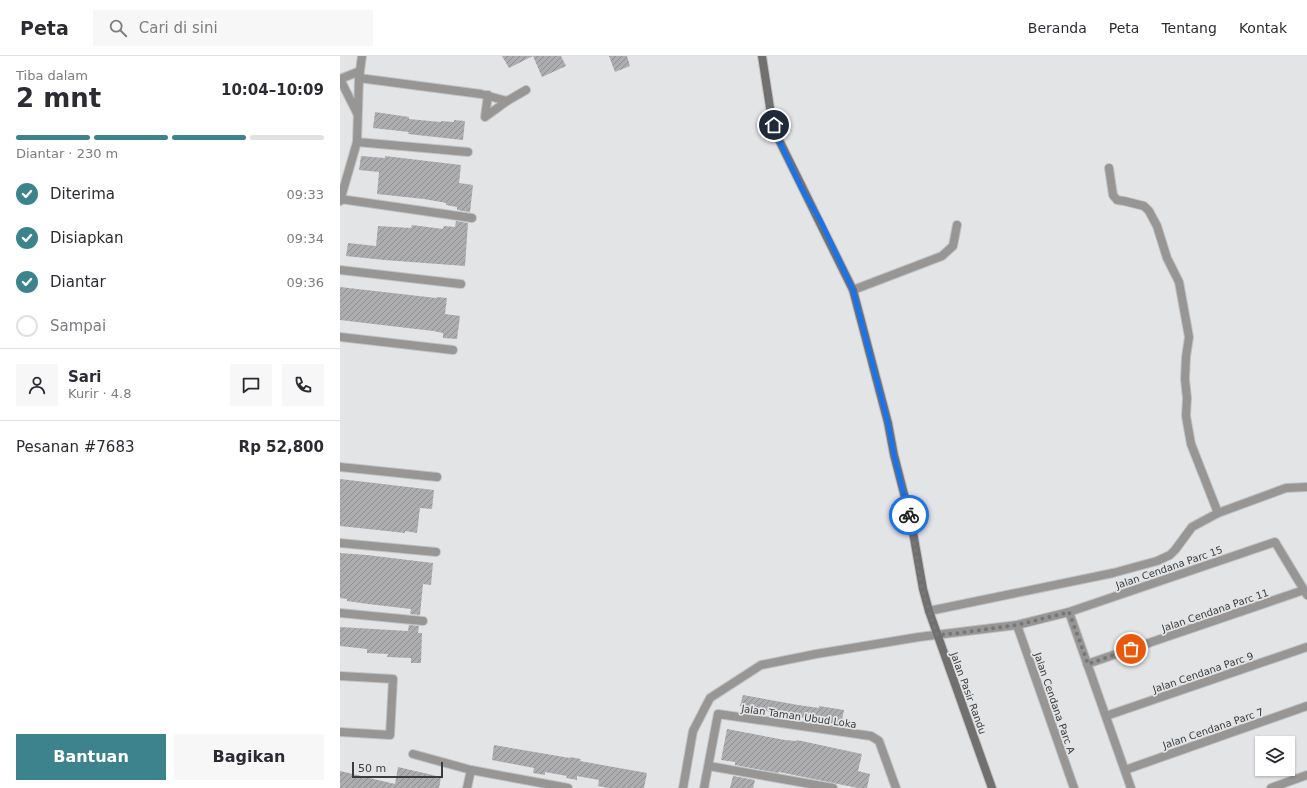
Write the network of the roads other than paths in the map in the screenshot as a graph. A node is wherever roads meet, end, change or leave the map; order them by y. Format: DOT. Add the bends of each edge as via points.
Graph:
graph roads {
  1 [pos="362,56"];
  2 [pos="762,56"];
  3 [pos="359,74"];
  4 [pos="526,90"];
  5 [pos="488,95"];
  6 [pos="507,101"];
  7 [pos="358,113"];
  8 [pos="357,142"];
  9 [pos="468,152"];
  10 [pos="1109,168"];
  11 [pos="340,200"];
  12 [pos="472,218"];
  13 [pos="957,225"];
  14 [pos="340,270"];
  15 [pos="461,284"];
  16 [pos="853,290"];
  17 [pos="340,337"];
  18 [pos="453,350"];
  19 [pos="340,467"];
  20 [pos="437,477"];
  21 [pos="1307,487"];
  22 [pos="1218,513"];
  23 [pos="340,543"];
  24 [pos="436,552"];
  25 [pos="1306,593"];
  26 [pos="929,611"];
  27 [pos="1069,612"];
  28 [pos="340,613"];
  29 [pos="423,621"];
  30 [pos="1017,625"];
  31 [pos="937,635"];
  32 [pos="1307,646"];
  33 [pos="1088,664"];
  34 [pos="340,676"];
  35 [pos="1307,706"];
  36 [pos="1106,716"];
  37 [pos="340,732"];
  38 [pos="413,754"];
  39 [pos="709,766"];
  40 [pos="471,770"];
  41 [pos="1125,770"];
  42 [pos="1307,775"];
  43 [pos="467,788"];
  44 [pos="568,788"];
  45 [pos="683,788"];
  46 [pos="704,788"];
  47 [pos="833,788"];
  48 [pos="896,788"];
  49 [pos="992,788"];
  50 [pos="1074,788"];
  51 [pos="1131,788"];
  52 [pos="1271,788"];
  1 -- 3 [label="street"];
  2 -- 16 [label="main road, Jalan Pasir Randu" via="777,136"];
  3 -- 5 [label="street"];
  3 -- 7 [label="street"];
  3 -- 7 [label="street" via="340,79"];
  4 -- 6 [label="street"];
  5 -- 6 [label="street"];
  5 -- 6 [label="street" via="485,117"];
  7 -- 8 [label="street"];
  8 -- 9 [label="street"];
  8 -- 11 [label="street"];
  10 -- 22 [label="street" via="1112,195 1117,200 1144,206 1149,211 1179,282 1189,337 1185,379 1186,416 1191,444"];
  11 -- 12 [label="street"];
  13 -- 16 [label="street" via="953,246 942,256"];
  14 -- 15 [label="street"];
  16 -- 26 [label="main road, Jalan Pasir Randu" via="888,423 911,521 922,589"];
  17 -- 18 [label="street"];
  19 -- 20 [label="street"];
  21 -- 22 [label="street" via="1286,488"];
  22 -- 26 [label="street" via="1192,527 1170,555 1157,561"];
  23 -- 24 [label="street"];
  25 -- 27 [label="street, Jalan Cendana Parc 15" via="1275,542"];
  25 -- 33 [label="street, Jalan Cendana Parc 11"];
  26 -- 31 [label="main road, Jalan Pasir Randu"];
  27 -- 30 [label="street, Jalan Cendana Parc 15"];
  27 -- 33 [label="street"];
  28 -- 29 [label="street"];
  30 -- 31 [label="street, Jalan Cendana Parc 15"];
  30 -- 50 [label="street, Jalan Cendana Parc A"];
  31 -- 45 [label="street, Jalan Cendana Parc 15" via="816,654 761,666 710,698 694,731"];
  31 -- 49 [label="main road, Jalan Pasir Randu"];
  32 -- 36 [label="street, Jalan Cendana Parc 9"];
  33 -- 36 [label="street"];
  34 -- 37 [label="street" via="393,679 390,735"];
  35 -- 41 [label="street, Jalan Cendana Parc 7"];
  36 -- 41 [label="street"];
  38 -- 40 [label="street"];
  39 -- 46 [label="street, Jalan Taman Ubud Loka"];
  39 -- 47 [label="street"];
  39 -- 48 [label="street, Jalan Taman Ubud Loka" via="718,714 871,736 879,741"];
  40 -- 43 [label="street"];
  40 -- 44 [label="street"];
  41 -- 51 [label="street"];
  42 -- 52 [label="street"];
}
